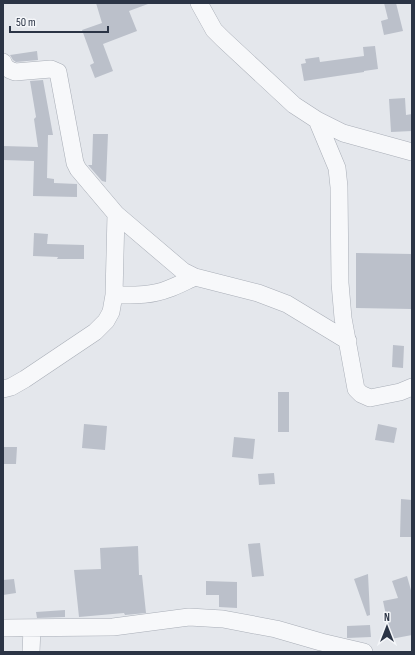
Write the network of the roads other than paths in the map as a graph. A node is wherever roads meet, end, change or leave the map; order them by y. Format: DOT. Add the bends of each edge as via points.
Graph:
graph roads {
  1 [pos="199,3"];
  2 [pos="3,62"];
  3 [pos="317,120"];
  4 [pos="412,152"];
  5 [pos="116,214"];
  6 [pos="195,277"];
  7 [pos="114,294"];
  8 [pos="348,341"];
  9 [pos="412,387"];
  10 [pos="3,389"];
  11 [pos="3,628"];
  12 [pos="32,628"];
  13 [pos="31,652"];
  14 [pos="364,652"];
  1 -- 3 [label="street" via="214,30 223,39 294,105"];
  2 -- 5 [label="street" via="6,68 15,72 51,69 58,72 75,163"];
  3 -- 4 [label="street" via="343,133"];
  3 -- 8 [label="street" via="337,168 340,283"];
  5 -- 6 [label="street" via="183,271"];
  5 -- 7 [label="street"];
  6 -- 7 [label="street" via="167,290 150,294"];
  6 -- 8 [label="street" via="258,293 287,304"];
  7 -- 10 [label="street" via="111,312 95,332 25,379"];
  8 -- 9 [label="street" via="356,389 361,394 370,398"];
  11 -- 12 [label="street"];
  12 -- 13 [label="street"];
  12 -- 14 [label="street" via="113,627 189,617 223,618"];
}
